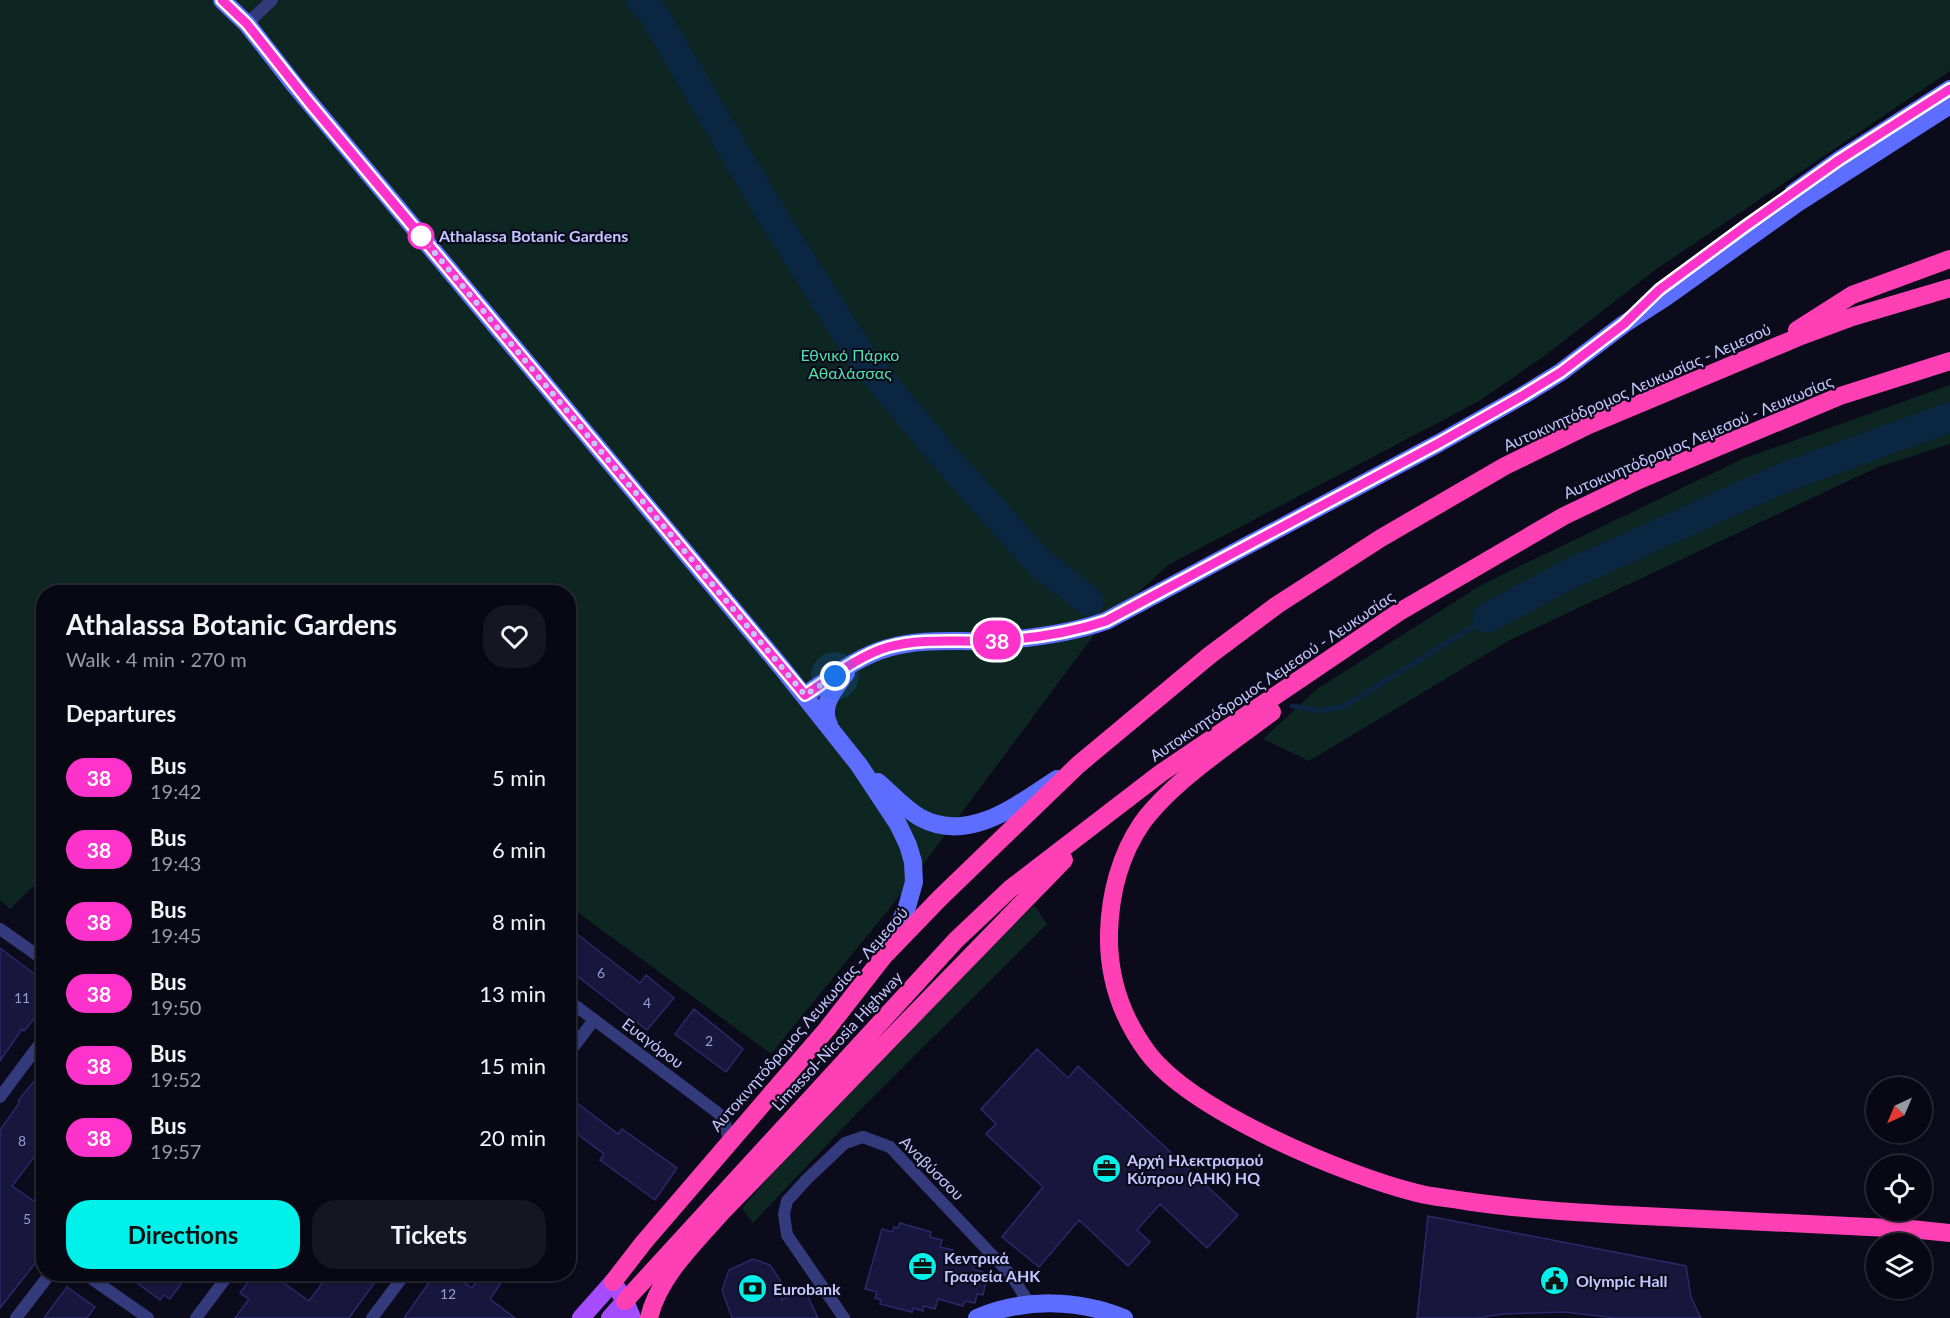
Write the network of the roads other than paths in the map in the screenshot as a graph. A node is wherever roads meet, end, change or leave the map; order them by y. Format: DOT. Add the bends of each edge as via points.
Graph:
graph roads {
  1 [pos="222,0"];
  2 [pos="272,0"];
  3 [pos="247,24"];
  4 [pos="1950,89"];
  5 [pos="1950,105"];
  6 [pos="1950,259"];
  7 [pos="1950,288"];
  8 [pos="1624,324"];
  9 [pos="1768,350"];
  10 [pos="1950,361"];
  11 [pos="1399,612"];
  12 [pos="850,666"];
  13 [pos="805,695"];
  14 [pos="829,727"];
  15 [pos="859,765"];
  16 [pos="1078,765"];
  17 [pos="1112,811"];
  18 [pos="0,929"];
  19 [pos="36,954"];
  20 [pos="884,956"];
  21 [pos="576,1006"];
  22 [pos="594,1020"];
  23 [pos="576,1044"];
  24 [pos="36,1049"];
  25 [pos="0,1097"];
  26 [pos="729,1143"];
  27 [pos="1950,1233"];
  28 [pos="45,1281"];
  29 [pos="95,1281"];
  30 [pos="224,1281"];
  31 [pos="400,1281"];
  32 [pos="613,1282"];
  33 [pos="1029,1303"];
  34 [pos="629,1310"];
  35 [pos="587,1311"];
  36 [pos="16,1318"];
  37 [pos="148,1318"];
  38 [pos="196,1318"];
  39 [pos="372,1318"];
  40 [pos="609,1318"];
  41 [pos="649,1318"];
  42 [pos="844,1318"];
  43 [pos="977,1318"];
  44 [pos="1124,1318"];
  1 -- 3 [label="main road"];
  2 -- 3 [label="street"];
  3 -- 13 [label="main road"];
  4 -- 8 [label="main road" via="1743,228 1659,290"];
  5 -- 8 [label="main road" via="1796,204"];
  6 -- 9 [label="highway" via="1852,295"];
  7 -- 9 [label="highway, Αυτοκινητόδρομος Λευκωσίας - Λεμεσού" via="1852,317"];
  8 -- 12 [label="main road" via="1522,396 1106,621 1049,635 906,644 871,654"];
  9 -- 16 [label="highway, Αυτοκινητόδρομος Λευκωσίας - Λεμεσού" via="1589,425 1381,538 1277,605 1210,655"];
  10 -- 11 [label="highway, Αυτοκινητόδρομος Λεμεσού - Λευκωσίας" via="1840,396 1639,480 1564,516"];
  11 -- 17 [label="highway, Αυτοκινητόδρομος Λεμεσού - Λευκωσίας" via="1161,773"];
  11 -- 27 [label="highway" via="1164,798 1129,847 1109,917 1110,966 1122,1007 1150,1055 1191,1091 1267,1135 1341,1168 1418,1193 1522,1209"];
  12 -- 13 [label="main road"];
  12 -- 14 [label="main road" via="826,704"];
  13 -- 14 [label="main road"];
  14 -- 15 [label="main road"];
  15 -- 16 [label="main road" via="921,818 958,827 992,818"];
  15 -- 20 [label="main road" via="898,824 913,862 914,882 907,907"];
  16 -- 20 [label="highway, Αυτοκινητόδρομος Λευκωσίας - Λεμεσού"];
  17 -- 34 [label="highway, Limassol-Nicosia Highway" via="1010,889 956,940 692,1226"];
  17 -- 41 [label="highway" via="721,1213 663,1284"];
  18 -- 19 [label="street"];
  20 -- 26 [label="highway, Αυτοκινητόδρομος Λευκωσίας - Λεμεσού"];
  21 -- 22 [label="street, Ευαγόρου"];
  22 -- 23 [label="street"];
  22 -- 26 [label="street, Ευαγόρου" via="718,1113 725,1122"];
  24 -- 25 [label="street"];
  26 -- 32 [label="highway, Αυτοκινητόδρομος Λευκωσίας - Λεμεσού"];
  28 -- 36 [label="street"];
  29 -- 37 [label="street"];
  30 -- 38 [label="street"];
  31 -- 39 [label="street"];
  32 -- 34 [label="main road"];
  32 -- 35 [label="main road"];
  33 -- 42 [label="street, Αναβύσσου" via="1011,1275 890,1147 863,1137 845,1143 807,1179 787,1201 784,1214 788,1235"];
  33 -- 43 [label="main road"];
  33 -- 44 [label="main road" via="1087,1306"];
  34 -- 40 [label="main road, Limassol-Nicosia Highway"];
  35 -- 40 [label="main road"];
}
